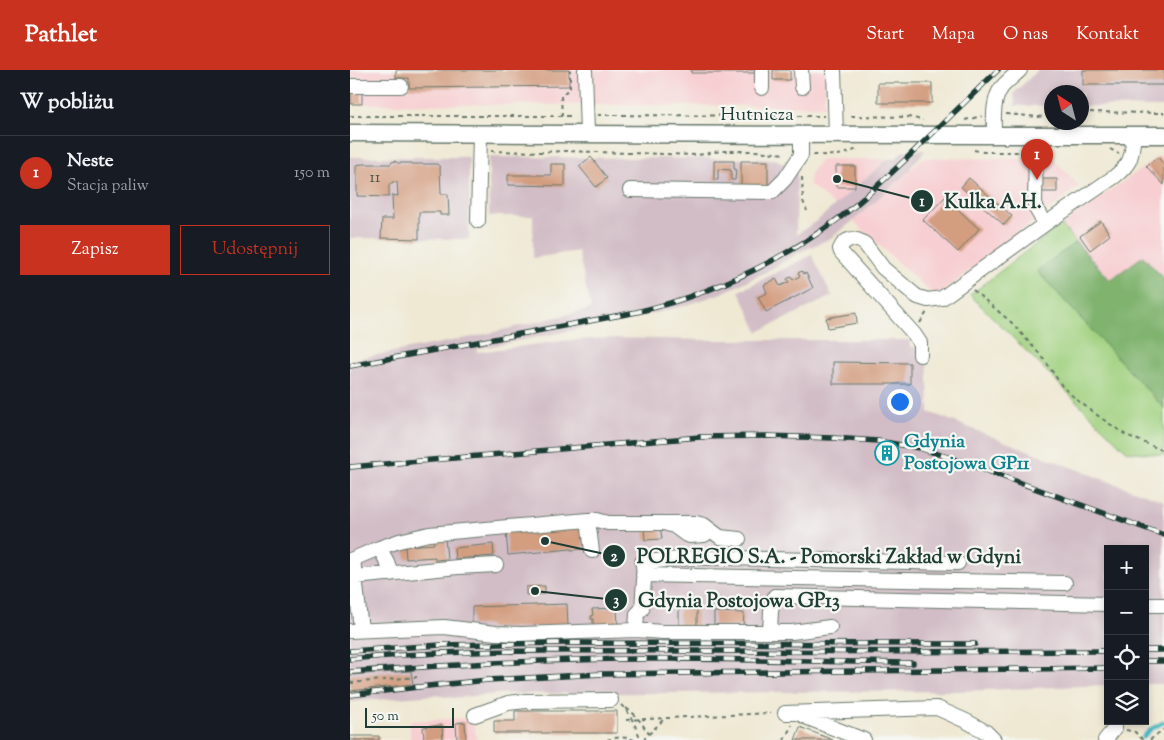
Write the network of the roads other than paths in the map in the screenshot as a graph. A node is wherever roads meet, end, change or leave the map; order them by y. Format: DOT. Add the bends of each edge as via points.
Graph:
graph roads {
  1 [pos="762,70"];
  2 [pos="802,70"];
  3 [pos="834,70"];
  4 [pos="1020,70"];
  5 [pos="585,73"];
  6 [pos="350,86"];
  7 [pos="401,86"];
  8 [pos="802,87"];
  9 [pos="762,88"];
  10 [pos="350,133"];
  11 [pos="480,133"];
  12 [pos="587,133"];
  13 [pos="800,135"];
  14 [pos="836,135"];
  15 [pos="994,135"];
  16 [pos="1036,135"];
  17 [pos="1134,135"];
  18 [pos="1164,135"];
  19 [pos="630,190"];
  20 [pos="478,222"];
  21 [pos="1046,224"];
  22 [pos="920,355"];
  23 [pos="588,520"];
  24 [pos="739,539"];
  25 [pos="379,548"];
  26 [pos="592,551"];
  27 [pos="352,560"];
  28 [pos="958,562"];
  29 [pos="643,564"];
  30 [pos="496,565"];
  31 [pos="390,574"];
  32 [pos="356,577"];
  33 [pos="1065,583"];
  34 [pos="1104,604"];
  35 [pos="1149,605"];
  36 [pos="1164,605"];
  37 [pos="830,627"];
  38 [pos="355,630"];
  39 [pos="636,630"];
  40 [pos="770,632"];
  41 [pos="611,700"];
  42 [pos="785,713"];
  43 [pos="800,713"];
  44 [pos="475,715"];
  45 [pos="1115,728"];
  46 [pos="864,740"];
  47 [pos="994,740"];
  48 [pos="1104,740"];
  1 -- 9 [label="street"];
  2 -- 8 [label="street"];
  3 -- 14 [label="street"];
  4 -- 15 [label="street" via="996,97"];
  5 -- 12 [label="street"];
  6 -- 7 [label="street"];
  10 -- 11 [label="main road, Hutnicza"];
  11 -- 12 [label="main road, Hutnicza"];
  11 -- 20 [label="street"];
  12 -- 13 [label="main road, Hutnicza"];
  13 -- 14 [label="main road, Hutnicza"];
  13 -- 19 [label="street" via="801,155 772,192"];
  14 -- 15 [label="main road, Hutnicza"];
  15 -- 16 [label="main road, Hutnicza"];
  16 -- 17 [label="main road, Hutnicza"];
  16 -- 21 [label="street" via="1035,207"];
  17 -- 18 [label="main road, Hutnicza"];
  17 -- 21 [label="street" via="1125,169"];
  21 -- 22 [label="street" via="947,295 935,300 915,295 883,268 862,241 854,238 841,245 843,254 918,339"];
  23 -- 24 [label="street" via="696,523 720,537"];
  23 -- 25 [label="street" via="429,534"];
  23 -- 26 [label="street"];
  25 -- 27 [label="street"];
  25 -- 31 [label="street"];
  27 -- 32 [label="street"];
  28 -- 29 [label="street" via="693,558"];
  29 -- 33 [label="street"];
  29 -- 39 [label="street" via="642,609 637,614"];
  30 -- 31 [label="street"];
  31 -- 32 [label="street"];
  32 -- 38 [label="street"];
  34 -- 40 [label="street" via="776,596"];
  35 -- 36 [label="street"];
  37 -- 40 [label="street"];
  38 -- 39 [label="street" via="444,627 509,634"];
  39 -- 40 [label="street"];
  41 -- 44 [label="street" via="526,701 508,703"];
  42 -- 43 [label="street"];
  43 -- 46 [label="street"];
  43 -- 47 [label="street" via="937,708 966,720"];
  45 -- 48 [label="street"];
}
